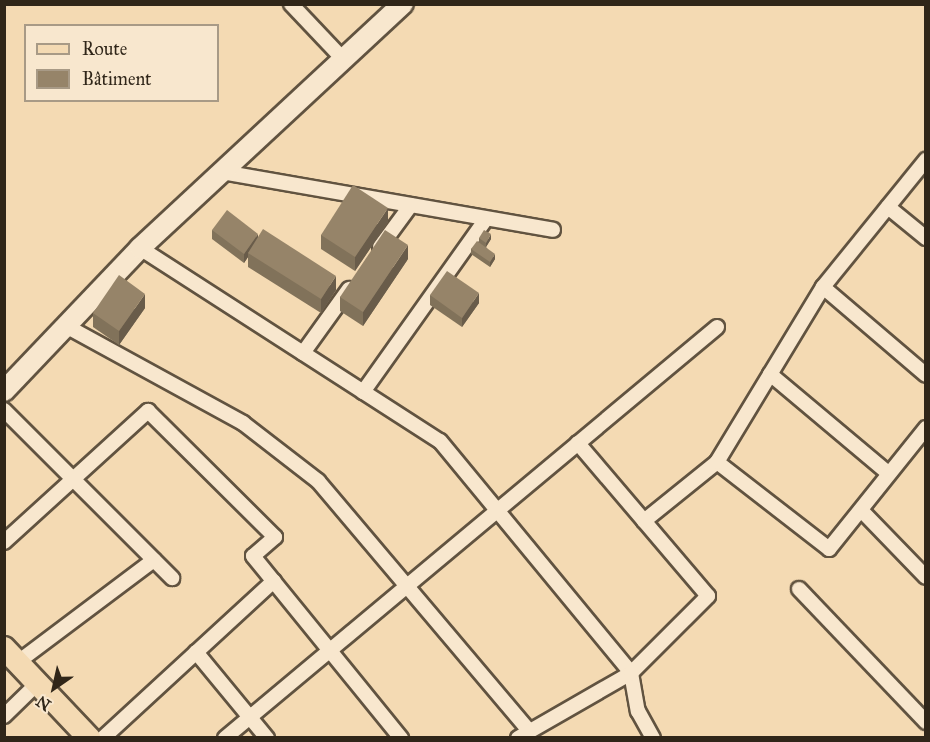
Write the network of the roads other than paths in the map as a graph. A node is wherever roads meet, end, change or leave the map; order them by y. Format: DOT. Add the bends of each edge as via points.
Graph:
graph roads {
  1 [pos="291,4"];
  2 [pos="404,4"];
  3 [pos="344,60"];
  4 [pos="926,160"];
  5 [pos="222,172"];
  6 [pos="411,205"];
  7 [pos="888,207"];
  8 [pos="486,219"];
  9 [pos="553,230"];
  10 [pos="926,238"];
  11 [pos="140,248"];
  12 [pos="370,261"];
  13 [pos="357,279"];
  14 [pos="823,287"];
  15 [pos="66,326"];
  16 [pos="717,327"];
  17 [pos="303,353"];
  18 [pos="770,374"];
  19 [pos="926,375"];
  20 [pos="4,391"];
  21 [pos="363,392"];
  22 [pos="4,410"];
  23 [pos="925,430"];
  24 [pos="578,443"];
  25 [pos="717,462"];
  26 [pos="889,474"];
  27 [pos="74,479"];
  28 [pos="861,510"];
  29 [pos="497,511"];
  30 [pos="644,521"];
  31 [pos="4,542"];
  32 [pos="154,560"];
  33 [pos="926,577"];
  34 [pos="172,578"];
  35 [pos="274,582"];
  36 [pos="407,586"];
  37 [pos="799,589"];
  38 [pos="330,650"];
  39 [pos="196,652"];
  40 [pos="11,655"];
  41 [pos="631,673"];
  42 [pos="39,682"];
  43 [pos="4,716"];
  44 [pos="250,717"];
  45 [pos="926,722"];
  46 [pos="523,734"];
  47 [pos="89,738"];
  48 [pos="103,738"];
  49 [pos="225,738"];
  50 [pos="267,738"];
  51 [pos="401,738"];
  52 [pos="653,738"];
  1 -- 3 [label="street"];
  2 -- 3 [label="street"];
  3 -- 5 [label="street"];
  4 -- 7 [label="street"];
  5 -- 6 [label="street"];
  5 -- 11 [label="street"];
  6 -- 8 [label="street"];
  6 -- 12 [label="street"];
  7 -- 10 [label="street"];
  7 -- 14 [label="street"];
  8 -- 9 [label="street"];
  8 -- 21 [label="street"];
  11 -- 15 [label="street"];
  11 -- 17 [label="street"];
  13 -- 17 [label="street"];
  14 -- 18 [label="street"];
  14 -- 19 [label="street"];
  15 -- 20 [label="street"];
  15 -- 36 [label="street" via="252,430 318,481"];
  16 -- 24 [label="street"];
  17 -- 21 [label="street"];
  18 -- 25 [label="street"];
  18 -- 26 [label="street"];
  21 -- 29 [label="street" via="440,441"];
  22 -- 27 [label="street"];
  23 -- 26 [label="street"];
  24 -- 29 [label="street"];
  24 -- 30 [label="street"];
  25 -- 28 [label="street" via="829,549"];
  25 -- 30 [label="street"];
  26 -- 28 [label="street"];
  27 -- 31 [label="street"];
  27 -- 32 [label="street"];
  27 -- 35 [label="street" via="148,411 275,537 253,556"];
  28 -- 33 [label="street"];
  29 -- 36 [label="street"];
  29 -- 41 [label="street"];
  30 -- 41 [label="street" via="708,596"];
  32 -- 34 [label="street"];
  32 -- 40 [label="street"];
  35 -- 38 [label="street"];
  35 -- 39 [label="street"];
  36 -- 38 [label="street"];
  36 -- 46 [label="street"];
  37 -- 45 [label="street"];
  38 -- 44 [label="street"];
  38 -- 51 [label="street"];
  39 -- 44 [label="street"];
  39 -- 48 [label="street"];
  40 -- 42 [label="main road"];
  41 -- 46 [label="street"];
  41 -- 52 [label="street" via="638,711"];
  42 -- 43 [label="street"];
  42 -- 47 [label="main road"];
  44 -- 49 [label="street"];
  44 -- 50 [label="street"];
}
